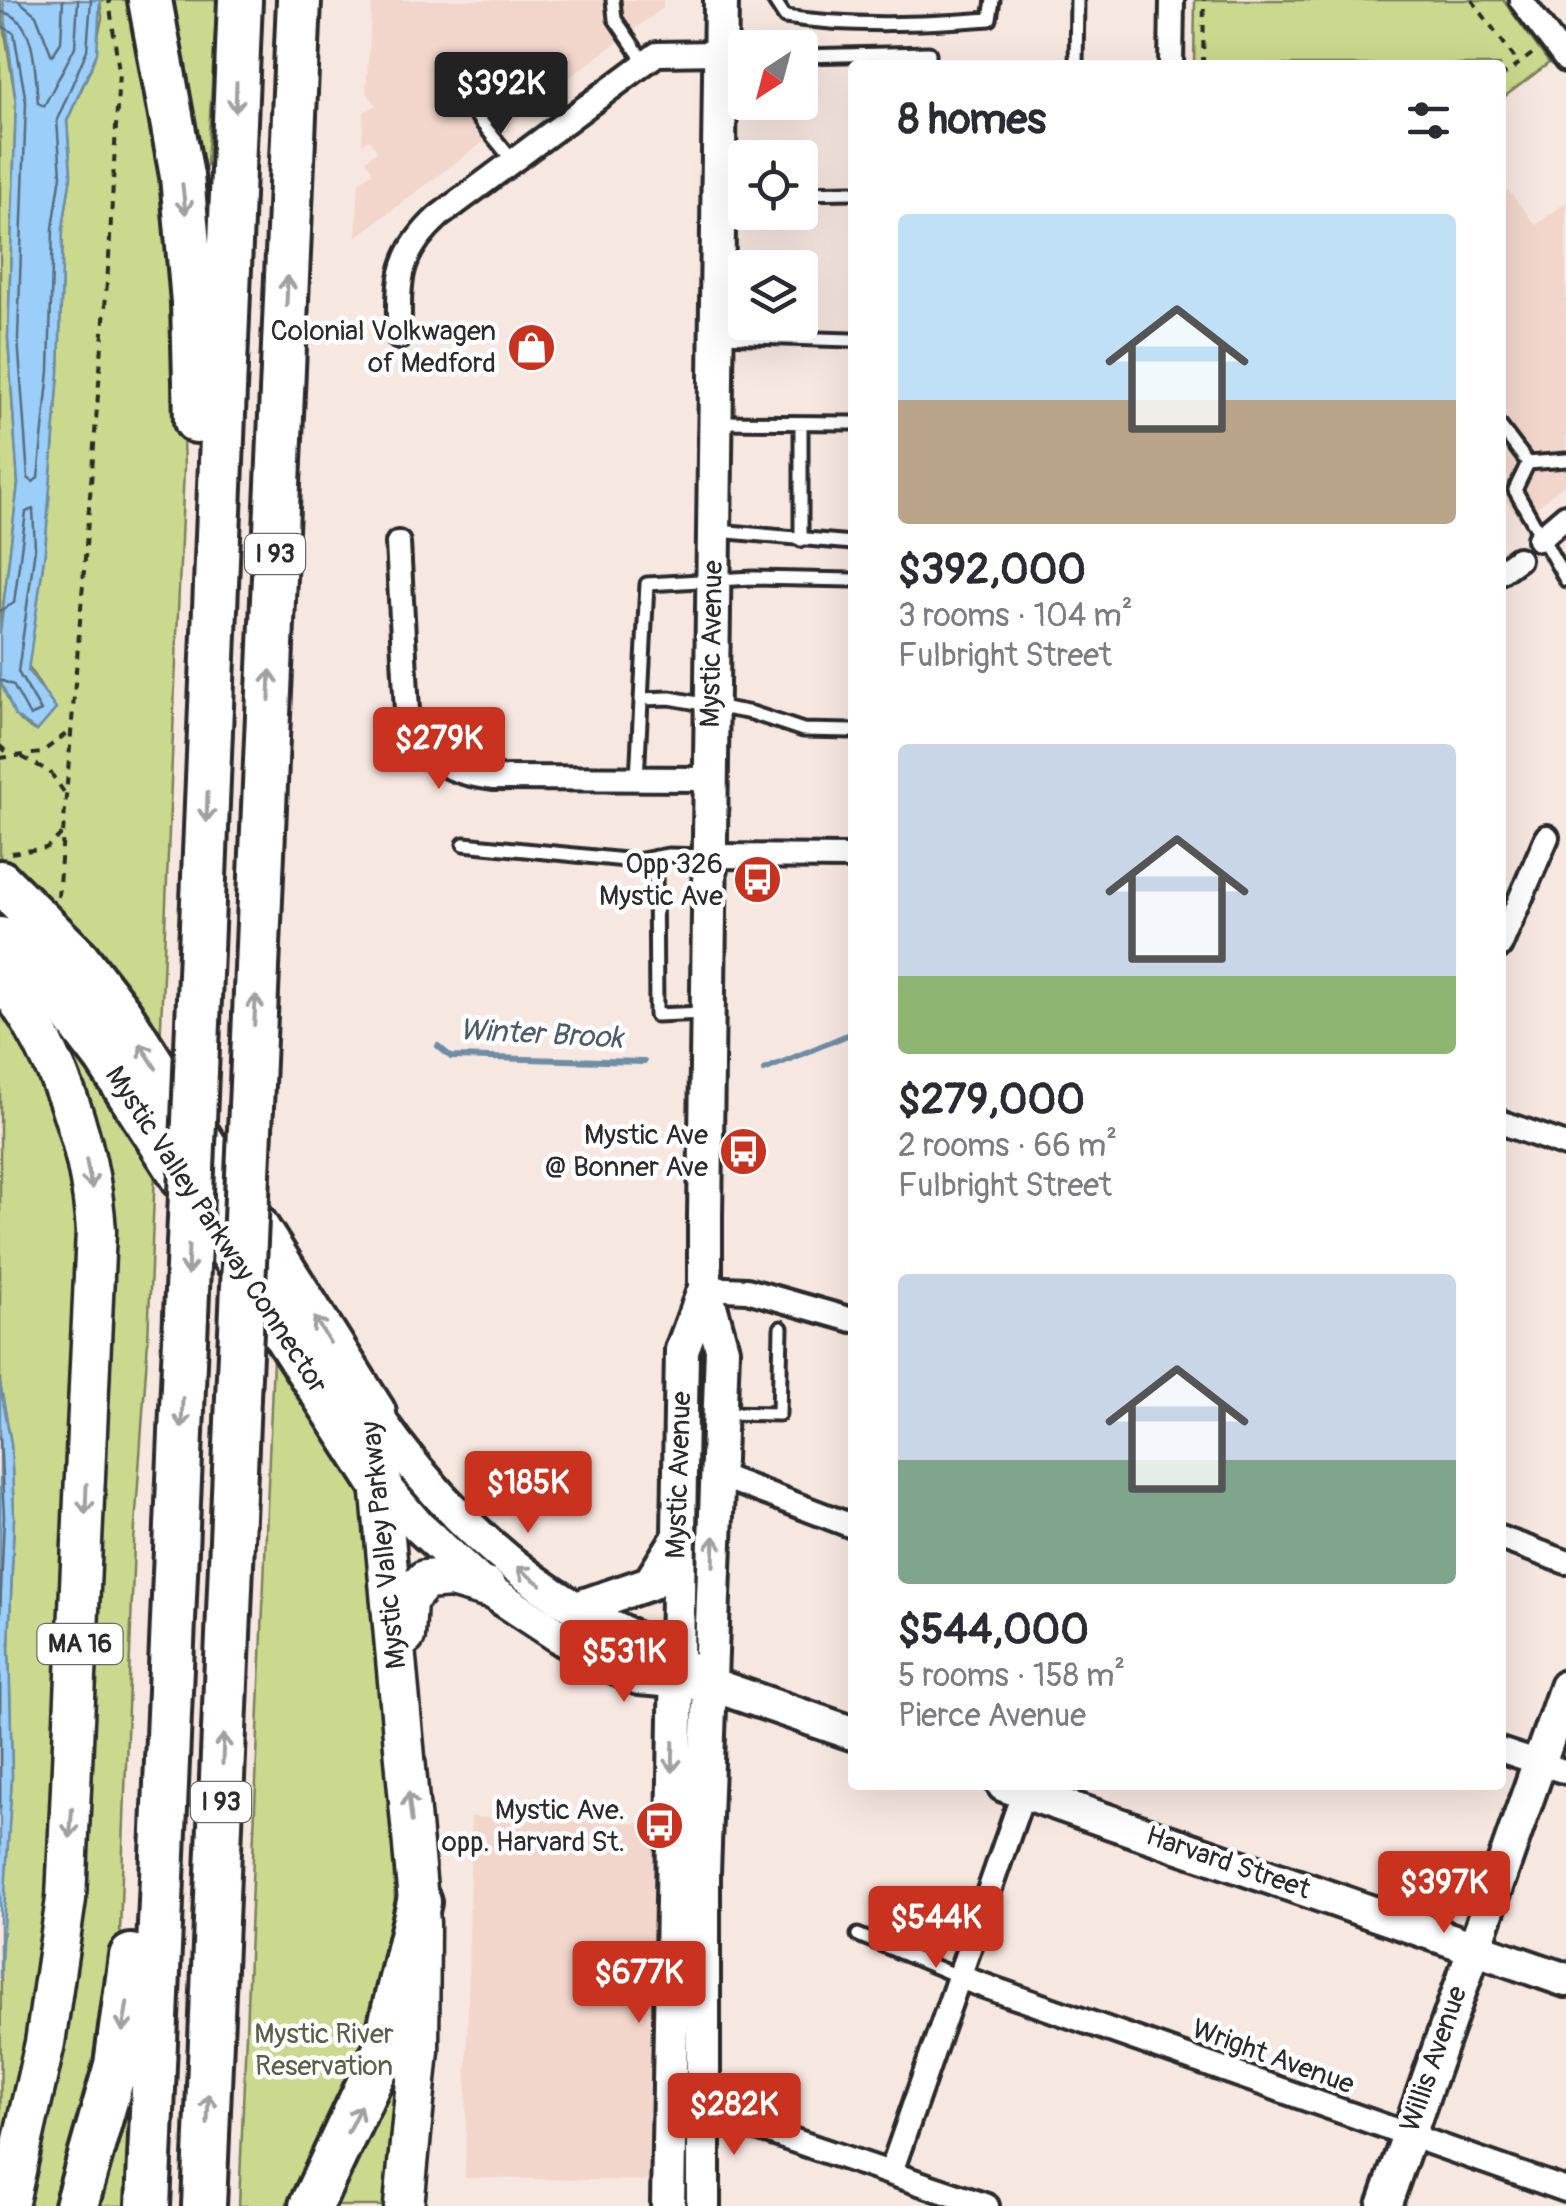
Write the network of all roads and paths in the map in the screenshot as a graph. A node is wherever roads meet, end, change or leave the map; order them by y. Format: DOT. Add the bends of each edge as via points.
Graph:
graph roads {
  1 [pos="108,0"];
  2 [pos="150,0"];
  3 [pos="240,0"];
  4 [pos="299,0"];
  5 [pos="613,0"];
  6 [pos="721,0"];
  7 [pos="774,0"];
  8 [pos="993,0"];
  9 [pos="1077,0"];
  10 [pos="1172,0"];
  11 [pos="1204,0"];
  12 [pos="1472,0"];
  13 [pos="1521,0"];
  14 [pos="1551,40"];
  15 [pos="726,54"];
  16 [pos="818,56"];
  17 [pos="930,60"];
  18 [pos="1076,60"];
  19 [pos="1171,60"];
  20 [pos="1203,60"];
  21 [pos="1566,60"];
  22 [pos="645,64"];
  23 [pos="1519,64"];
  24 [pos="1506,74"];
  25 [pos="478,118"];
  26 [pos="730,140"];
  27 [pos="513,161"];
  28 [pos="818,192"];
  29 [pos="848,192"];
  30 [pos="728,230"];
  31 [pos="717,336"];
  32 [pos="400,337"];
  33 [pos="848,340"];
  34 [pos="715,422"];
  35 [pos="802,423"];
  36 [pos="848,423"];
  37 [pos="1506,434"];
  38 [pos="1566,460"];
  39 [pos="1528,463"];
  40 [pos="1566,516"];
  41 [pos="714,530"];
  42 [pos="1540,538"];
  43 [pos="802,540"];
  44 [pos="398,543"];
  45 [pos="848,543"];
  46 [pos="216,575"];
  47 [pos="714,579"];
  48 [pos="848,580"];
  49 [pos="1566,580"];
  50 [pos="641,698"];
  51 [pos="710,708"];
  52 [pos="72,729"];
  53 [pos="848,731"];
  54 [pos="0,746"];
  55 [pos="10,756"];
  56 [pos="0,758"];
  57 [pos="22,758"];
  58 [pos="637,778"];
  59 [pos="709,779"];
  60 [pos="68,800"];
  61 [pos="64,832"];
  62 [pos="1547,837"];
  63 [pos="464,844"];
  64 [pos="711,856"];
  65 [pos="655,857"];
  66 [pos="848,857"];
  67 [pos="1,867"];
  68 [pos="52,932"];
  69 [pos="1506,932"];
  70 [pos="0,939"];
  71 [pos="0,975"];
  72 [pos="707,1013"];
  73 [pos="1506,1124"];
  74 [pos="1566,1145"];
  75 [pos="705,1288"];
  76 [pos="848,1319"];
  77 [pos="781,1328"];
  78 [pos="374,1412"];
  79 [pos="719,1412"];
  80 [pos="718,1475"];
  81 [pos="380,1482"];
  82 [pos="848,1524"];
  83 [pos="678,1536"];
  84 [pos="1506,1540"];
  85 [pos="1566,1562"];
  86 [pos="486,1588"];
  87 [pos="577,1608"];
  88 [pos="674,1670"];
  89 [pos="710,1684"];
  90 [pos="1566,1686"];
  91 [pos="400,1713"];
  92 [pos="848,1731"];
  93 [pos="1506,1752"];
  94 [pos="1554,1768"];
  95 [pos="1017,1790"];
  96 [pos="1026,1790"];
  97 [pos="163,1855"];
  98 [pos="419,1902"];
  99 [pos="858,1935"];
  100 [pos="1473,1948"];
  101 [pos="962,1978"];
  102 [pos="1566,1980"];
  103 [pos="670,2099"];
  104 [pos="703,2110"];
  105 [pos="1407,2137"];
  106 [pos="891,2172"];
  107 [pos="1566,2190"];
  108 [pos="8,2206"];
  109 [pos="76,2206"];
  110 [pos="148,2206"];
  111 [pos="204,2206"];
  112 [pos="311,2206"];
  113 [pos="404,2206"];
  114 [pos="668,2206"];
  115 [pos="703,2206"];
  116 [pos="986,2206"];
  117 [pos="1384,2206"];
  1 -- 52 [label="path" via="119,71 110,257"];
  2 -- 46 [label="highway, one-way" via="184,190 196,416"];
  3 -- 46 [label="highway, I 93, one-way"];
  111 -- 4 [label="highway, I 93, one-way, bridge"];
  5 -- 22 [label="lane" via="615,19"];
  6 -- 15 [label="main road, Mystic Avenue"];
  7 -- 8 [label="lane" via="785,16 832,21 990,18"];
  9 -- 18 [label="lane"];
  10 -- 19 [label="street"];
  11 -- 20 [label="path"];
  12 -- 23 [label="path"];
  13 -- 14 [label="street"];
  14 -- 21 [label="street"];
  14 -- 23 [label="path"];
  15 -- 22 [label="street" via="683,50"];
  15 -- 26 [label="main road, Mystic Avenue"];
  16 -- 17 [label="lane" via="929,53"];
  22 -- 27 [label="street"];
  23 -- 24 [label="path"];
  25 -- 27 [label="lane"];
  27 -- 32 [label="street" via="415,239 401,268"];
  28 -- 29 [label="lane"];
  30 -- 31 [label="main road, Mystic Avenue"];
  31 -- 33 [label="lane"];
  31 -- 34 [label="main road, Mystic Avenue"];
  34 -- 35 [label="lane"];
  34 -- 41 [label="main road, Mystic Avenue"];
  35 -- 36 [label="lane"];
  35 -- 43 [label="lane"];
  37 -- 39 [label="lane"];
  38 -- 39 [label="lane"];
  39 -- 42 [label="lane" via="1515,490"];
  40 -- 42 [label="street"];
  41 -- 43 [label="lane"];
  41 -- 47 [label="main road, Mystic Avenue"];
  42 -- 49 [label="lane"];
  43 -- 45 [label="lane"];
  44 -- 58 [label="street" via="407,712 424,750 460,774"];
  46 -- 97 [label="highway, I 93, one-way, bridge"];
  47 -- 48 [label="lane"];
  47 -- 50 [label="lane" via="647,584"];
  47 -- 51 [label="main road, Mystic Avenue"];
  50 -- 51 [label="lane"];
  50 -- 58 [label="lane"];
  51 -- 53 [label="lane" via="803,730"];
  51 -- 59 [label="main road, Mystic Avenue"];
  52 -- 57 [label="path" via="58,743"];
  52 -- 60 [label="path"];
  54 -- 55 [label="path"];
  55 -- 56 [label="path"];
  55 -- 57 [label="path"];
  57 -- 60 [label="path" via="50,772"];
  58 -- 59 [label="street"];
  59 -- 64 [label="main road, Mystic Avenue"];
  60 -- 61 [label="path"];
  61 -- 67 [label="path"];
  61 -- 68 [label="path"];
  62 -- 69 [label="street"];
  63 -- 65 [label="lane" via="636,861"];
  64 -- 65 [label="lane"];
  64 -- 66 [label="street"];
  64 -- 72 [label="main road, Mystic Avenue"];
  65 -- 72 [label="lane" via="656,1015"];
  67 -- 68 [label="highway, Mystic Valley Parkway"];
  78 -- 68 [label="highway, Mystic Valley Parkway, one-way" via="121,1015"];
  70 -- 81 [label="highway, Mystic Valley Parkway Connector" via="63,1002 106,1058"];
  71 -- 108 [label="main road, MA 16, one-way" via="50,1054 77,1126 92,1193 96,1264 66,1899 46,2043"];
  72 -- 75 [label="main road, Mystic Avenue"];
  73 -- 74 [label="street"];
  75 -- 76 [label="street" via="747,1290"];
  75 -- 79 [label="main road, Mystic Avenue" via="722,1350"];
  75 -- 83 [label="main road, Mystic Avenue" via="682,1350"];
  77 -- 79 [label="lane" via="779,1414"];
  78 -- 81 [label="highway, Mystic Valley Parkway"];
  87 -- 78 [label="main road, one-way" via="467,1523 416,1470"];
  79 -- 80 [label="main road, Mystic Avenue"];
  80 -- 82 [label="street"];
  89 -- 80 [label="main road, Mystic Avenue, one-way"];
  81 -- 86 [label="main road, Mystic Valley Parkway Connector"];
  81 -- 91 [label="main road, Mystic Valley Parkway"];
  83 -- 87 [label="main road" via="650,1583"];
  83 -- 88 [label="main road, Mystic Avenue"];
  84 -- 85 [label="street"];
  86 -- 88 [label="main road, Mystic Valley Parkway Connector" via="639,1678"];
  86 -- 91 [label="main road" via="438,1577 412,1592 404,1615"];
  87 -- 88 [label="main road"];
  88 -- 89 [label="main road, Mystic Valley Parkway Connector"];
  88 -- 103 [label="main road, Mystic Avenue, one-way"];
  89 -- 92 [label="main road"];
  89 -- 104 [label="main road, Mystic Avenue"];
  90 -- 94 [label="main road, Willis Avenue"];
  98 -- 91 [label="main road, Mystic Valley Parkway, one-way"];
  93 -- 94 [label="street"];
  94 -- 100 [label="main road, Willis Avenue"];
  95 -- 101 [label="street"];
  96 -- 100 [label="main road, Harvard Street"];
  97 -- 109 [label="highway, one-way" via="130,1958 116,2065"];
  97 -- 110 [label="highway, I 93"];
  112 -- 98 [label="highway, one-way" via="384,2051"];
  98 -- 113 [label="main road, Mystic Valley Parkway" via="418,2050"];
  99 -- 101 [label="lane"];
  100 -- 102 [label="main road, Harvard Street"];
  100 -- 105 [label="main road, Willis Avenue"];
  101 -- 105 [label="street, Wright Avenue"];
  101 -- 106 [label="street"];
  103 -- 104 [label="street"];
  103 -- 114 [label="main road, Mystic Avenue"];
  104 -- 106 [label="street"];
  104 -- 115 [label="main road, Mystic Avenue"];
  105 -- 107 [label="street, Wright Avenue"];
  105 -- 117 [label="main road, Willis Avenue"];
  106 -- 116 [label="street"];
}
